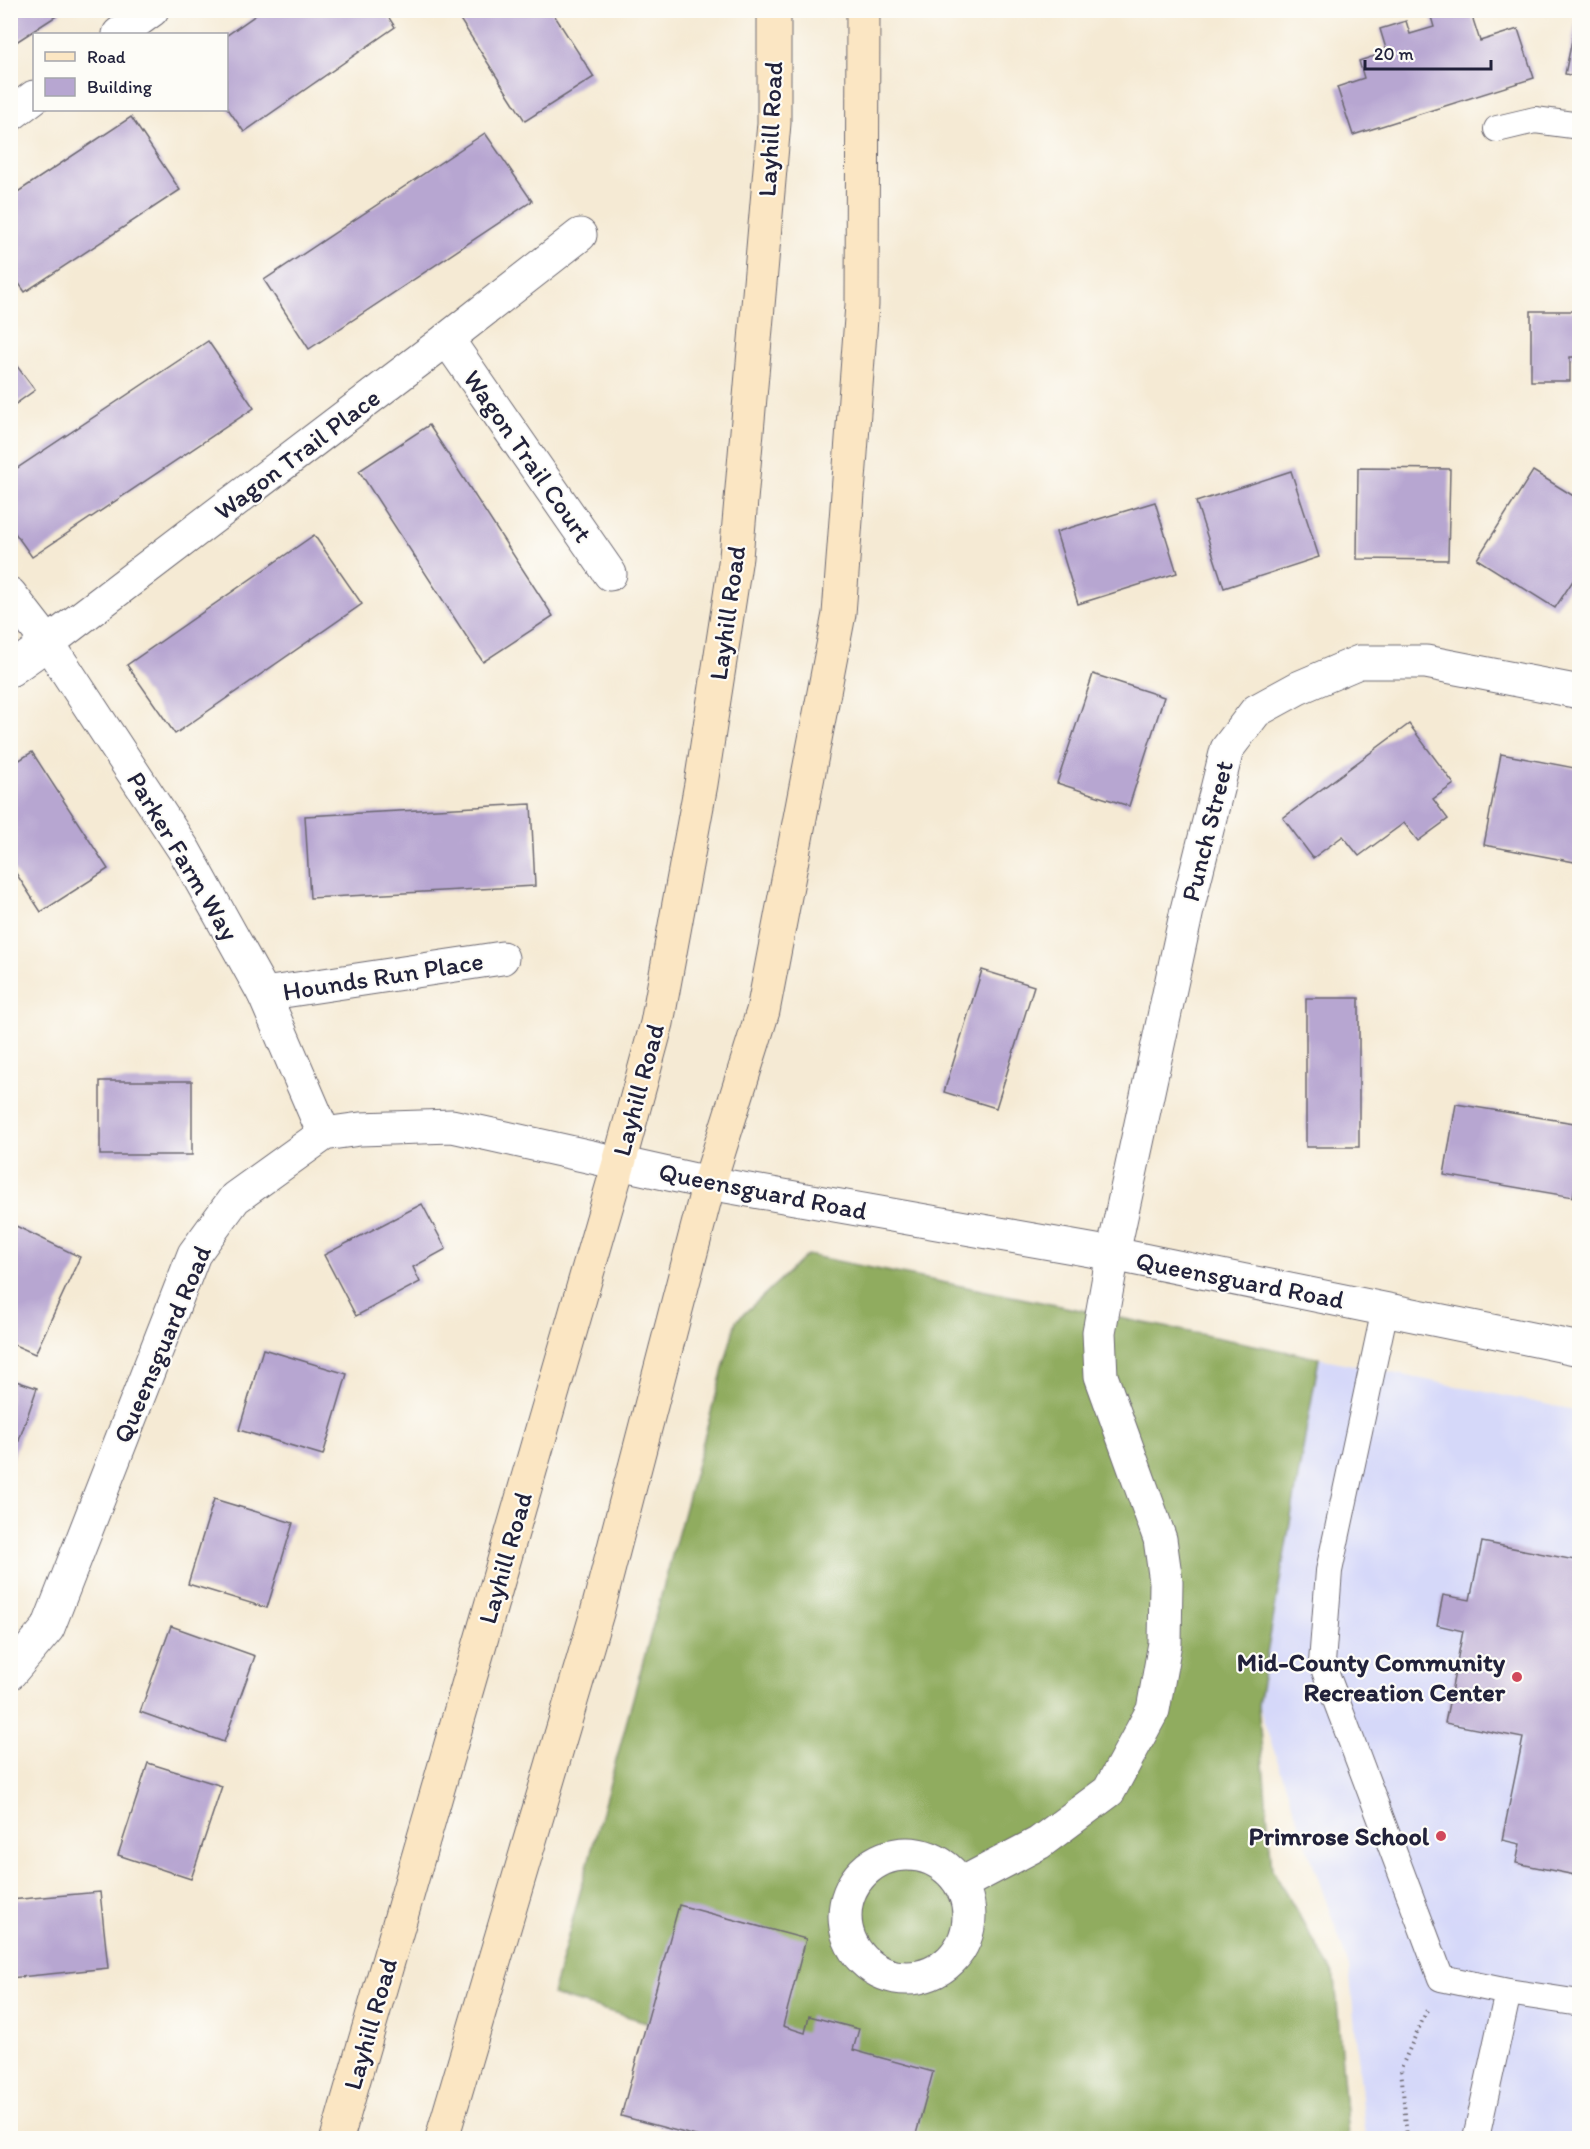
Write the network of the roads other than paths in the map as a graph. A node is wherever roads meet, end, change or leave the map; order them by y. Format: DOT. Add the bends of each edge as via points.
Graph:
graph roads {
  1 [pos="152,10"];
  2 [pos="774,10"];
  3 [pos="862,10"];
  4 [pos="120,33"];
  5 [pos="33,98"];
  6 [pos="10,115"];
  7 [pos="1580,126"];
  8 [pos="1497,129"];
  9 [pos="580,235"];
  10 [pos="447,339"];
  11 [pos="610,574"];
  12 [pos="10,594"];
  13 [pos="48,644"];
  14 [pos="10,670"];
  15 [pos="1580,692"];
  16 [pos="502,958"];
  17 [pos="264,994"];
  18 [pos="324,1134"];
  19 [pos="620,1163"];
  20 [pos="709,1183"];
  21 [pos="1113,1254"];
  22 [pos="1385,1309"];
  23 [pos="1580,1349"];
  24 [pos="10,1672"];
  25 [pos="961,1884"];
  26 [pos="1508,1992"];
  27 [pos="1580,2003"];
  28 [pos="337,2139"];
  29 [pos="441,2139"];
  30 [pos="1476,2139"];
  1 -- 4 [label="street"];
  2 -- 19 [label="main road, Layhill Road" via="774,123 736,557 701,784 657,1023"];
  3 -- 20 [label="main road" via="862,305 838,614 763,1011"];
  5 -- 6 [label="street"];
  7 -- 8 [label="lane" via="1535,120"];
  9 -- 10 [label="street, Wagon Trail Place"];
  10 -- 11 [label="street, Wagon Trail Court"];
  10 -- 13 [label="street, Wagon Trail Place"];
  12 -- 13 [label="street, Parker Farm Way"];
  13 -- 14 [label="street, Wagon Trail Place"];
  13 -- 17 [label="street, Parker Farm Way" via="184,850"];
  15 -- 21 [label="street, Punch Street" via="1426,662 1359,662 1256,711 1227,749 1187,910"];
  16 -- 17 [label="street, Hounds Run Place"];
  17 -- 18 [label="street, Parker Farm Way"];
  18 -- 19 [label="street, Queensguard Road" via="452,1126"];
  18 -- 24 [label="street, Queensguard Road" via="235,1198 194,1254 48,1628"];
  19 -- 20 [label="street, Queensguard Road"];
  19 -- 28 [label="main road, Layhill Road"];
  20 -- 21 [label="street, Queensguard Road"];
  20 -- 29 [label="main road" via="597,1613"];
  21 -- 22 [label="street, Queensguard Road"];
  21 -- 25 [label="street, Punch Street" via="1099,1332 1101,1376 1160,1539 1166,1582 1165,1643 1153,1710 1109,1791 1039,1843"];
  22 -- 23 [label="street, Queensguard Road"];
  22 -- 26 [label="lane" via="1329,1571 1322,1663 1441,1978"];
  26 -- 27 [label="lane"];
  26 -- 30 [label="lane"];
}
